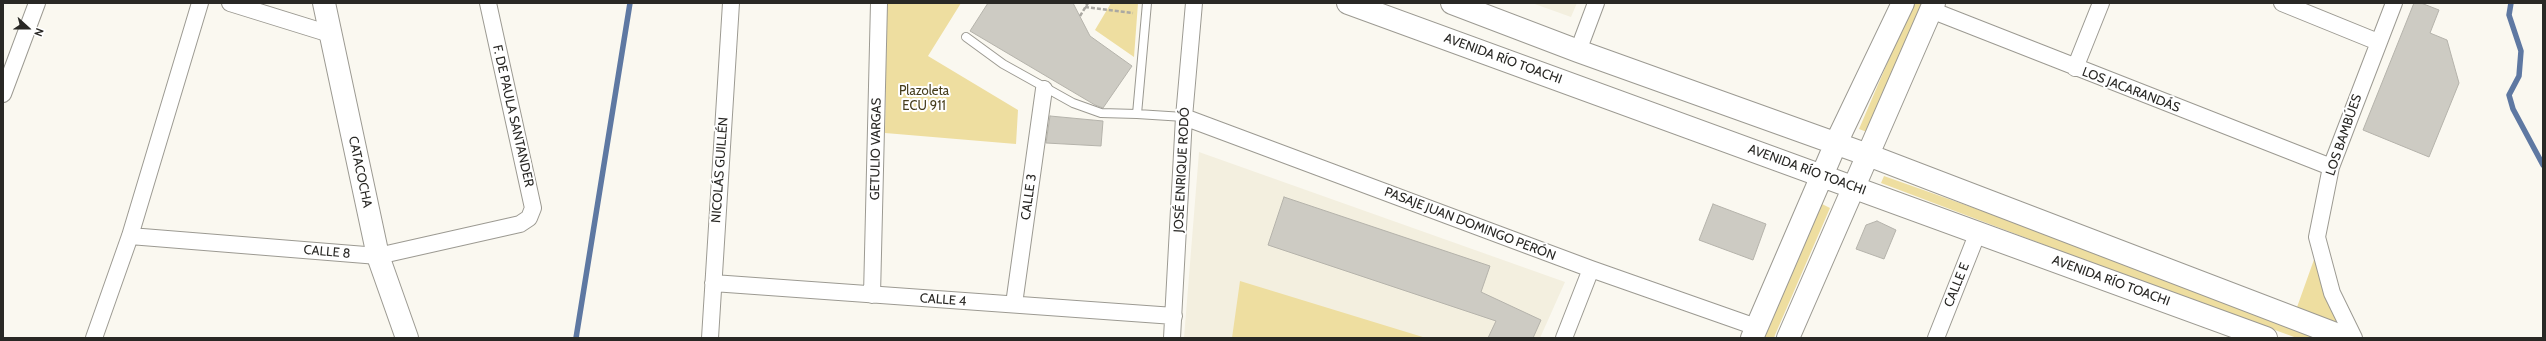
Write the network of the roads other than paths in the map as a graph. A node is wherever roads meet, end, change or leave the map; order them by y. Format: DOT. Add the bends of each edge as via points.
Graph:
graph roads {
  1 [pos="37,3"];
  2 [pos="200,3"];
  3 [pos="230,3"];
  4 [pos="324,3"];
  5 [pos="488,3"];
  6 [pos="731,3"];
  7 [pos="879,3"];
  8 [pos="1147,3"];
  9 [pos="1194,3"];
  10 [pos="1348,3"];
  11 [pos="1452,3"];
  12 [pos="1596,3"];
  13 [pos="1903,3"];
  14 [pos="2101,3"];
  15 [pos="2282,3"];
  16 [pos="2394,3"];
  17 [pos="1933,6"];
  18 [pos="330,34"];
  19 [pos="966,37"];
  20 [pos="2378,42"];
  21 [pos="1578,51"];
  22 [pos="2075,68"];
  23 [pos="1044,89"];
  24 [pos="3,94"];
  25 [pos="1137,114"];
  26 [pos="1184,117"];
  27 [pos="1836,143"];
  28 [pos="1868,155"];
  29 [pos="2331,167"];
  30 [pos="1822,175"];
  31 [pos="1854,187"];
  32 [pos="520,224"];
  33 [pos="1978,232"];
  34 [pos="130,236"];
  35 [pos="378,256"];
  36 [pos="1591,269"];
  37 [pos="713,283"];
  38 [pos="872,295"];
  39 [pos="1014,304"];
  40 [pos="1174,316"];
  41 [pos="1754,333"];
  42 [pos="94,338"];
  43 [pos="407,338"];
  44 [pos="710,338"];
  45 [pos="1172,338"];
  46 [pos="1564,338"];
  47 [pos="1788,338"];
  48 [pos="1936,338"];
  49 [pos="2266,338"];
  50 [pos="2346,338"];
  51 [pos="2354,338"];
  1 -- 24 [label="street"];
  2 -- 34 [label="street"];
  3 -- 18 [label="street"];
  4 -- 18 [label="main road, CATACOCHA"];
  5 -- 32 [label="street, F. DE PAULA SANTANDER" via="534,208 528,218"];
  6 -- 37 [label="street, NICOLÁS GUILLÉN"];
  7 -- 38 [label="street, GETULIO VARGAS"];
  8 -- 25 [label="lane"];
  9 -- 26 [label="street, JOSÉ ENRIQUE RODÓ"];
  10 -- 30 [label="main road, AVENIDA RÍO TOACHI"];
  11 -- 21 [label="main road"];
  12 -- 21 [label="street"];
  13 -- 27 [label="main road"];
  14 -- 22 [label="street"];
  15 -- 20 [label="street"];
  16 -- 20 [label="street, LOS BAMBÚES"];
  17 -- 22 [label="street, LOS JACARANDÁS"];
  17 -- 28 [label="main road"];
  18 -- 35 [label="main road, CATACOCHA"];
  19 -- 23 [label="lane"];
  20 -- 29 [label="street, LOS BAMBÚES"];
  21 -- 27 [label="main road"];
  22 -- 29 [label="street, LOS JACARANDÁS"];
  23 -- 25 [label="lane" via="1073,103 1101,112"];
  23 -- 39 [label="street, CALLE 3"];
  25 -- 26 [label="lane"];
  26 -- 36 [label="street, PASAJE JUAN DOMINGO PERÓN"];
  26 -- 40 [label="street, JOSÉ ENRIQUE RODÓ"];
  27 -- 28 [label="main road"];
  27 -- 30 [label="main road"];
  28 -- 31 [label="main road"];
  28 -- 50 [label="main road"];
  29 -- 51 [label="street, LOS BAMBÚES" via="2317,238 2332,293"];
  30 -- 31 [label="main road, AVENIDA RÍO TOACHI"];
  30 -- 41 [label="main road"];
  31 -- 33 [label="main road, AVENIDA RÍO TOACHI"];
  31 -- 47 [label="main road"];
  32 -- 35 [label="street, CALLE 8"];
  33 -- 48 [label="street, CALLE E"];
  33 -- 49 [label="main road, AVENIDA RÍO TOACHI"];
  34 -- 35 [label="street, CALLE 8"];
  34 -- 42 [label="street"];
  35 -- 43 [label="main road, CATACOCHA"];
  36 -- 41 [label="street, PASAJE JUAN DOMINGO PERÓN"];
  36 -- 46 [label="street"];
  37 -- 38 [label="street, CALLE 4"];
  37 -- 44 [label="street, NICOLÁS GUILLÉN"];
  38 -- 39 [label="street, CALLE 4"];
  39 -- 40 [label="street, CALLE 4"];
  40 -- 45 [label="street, JOSÉ ENRIQUE RODÓ"];
}
